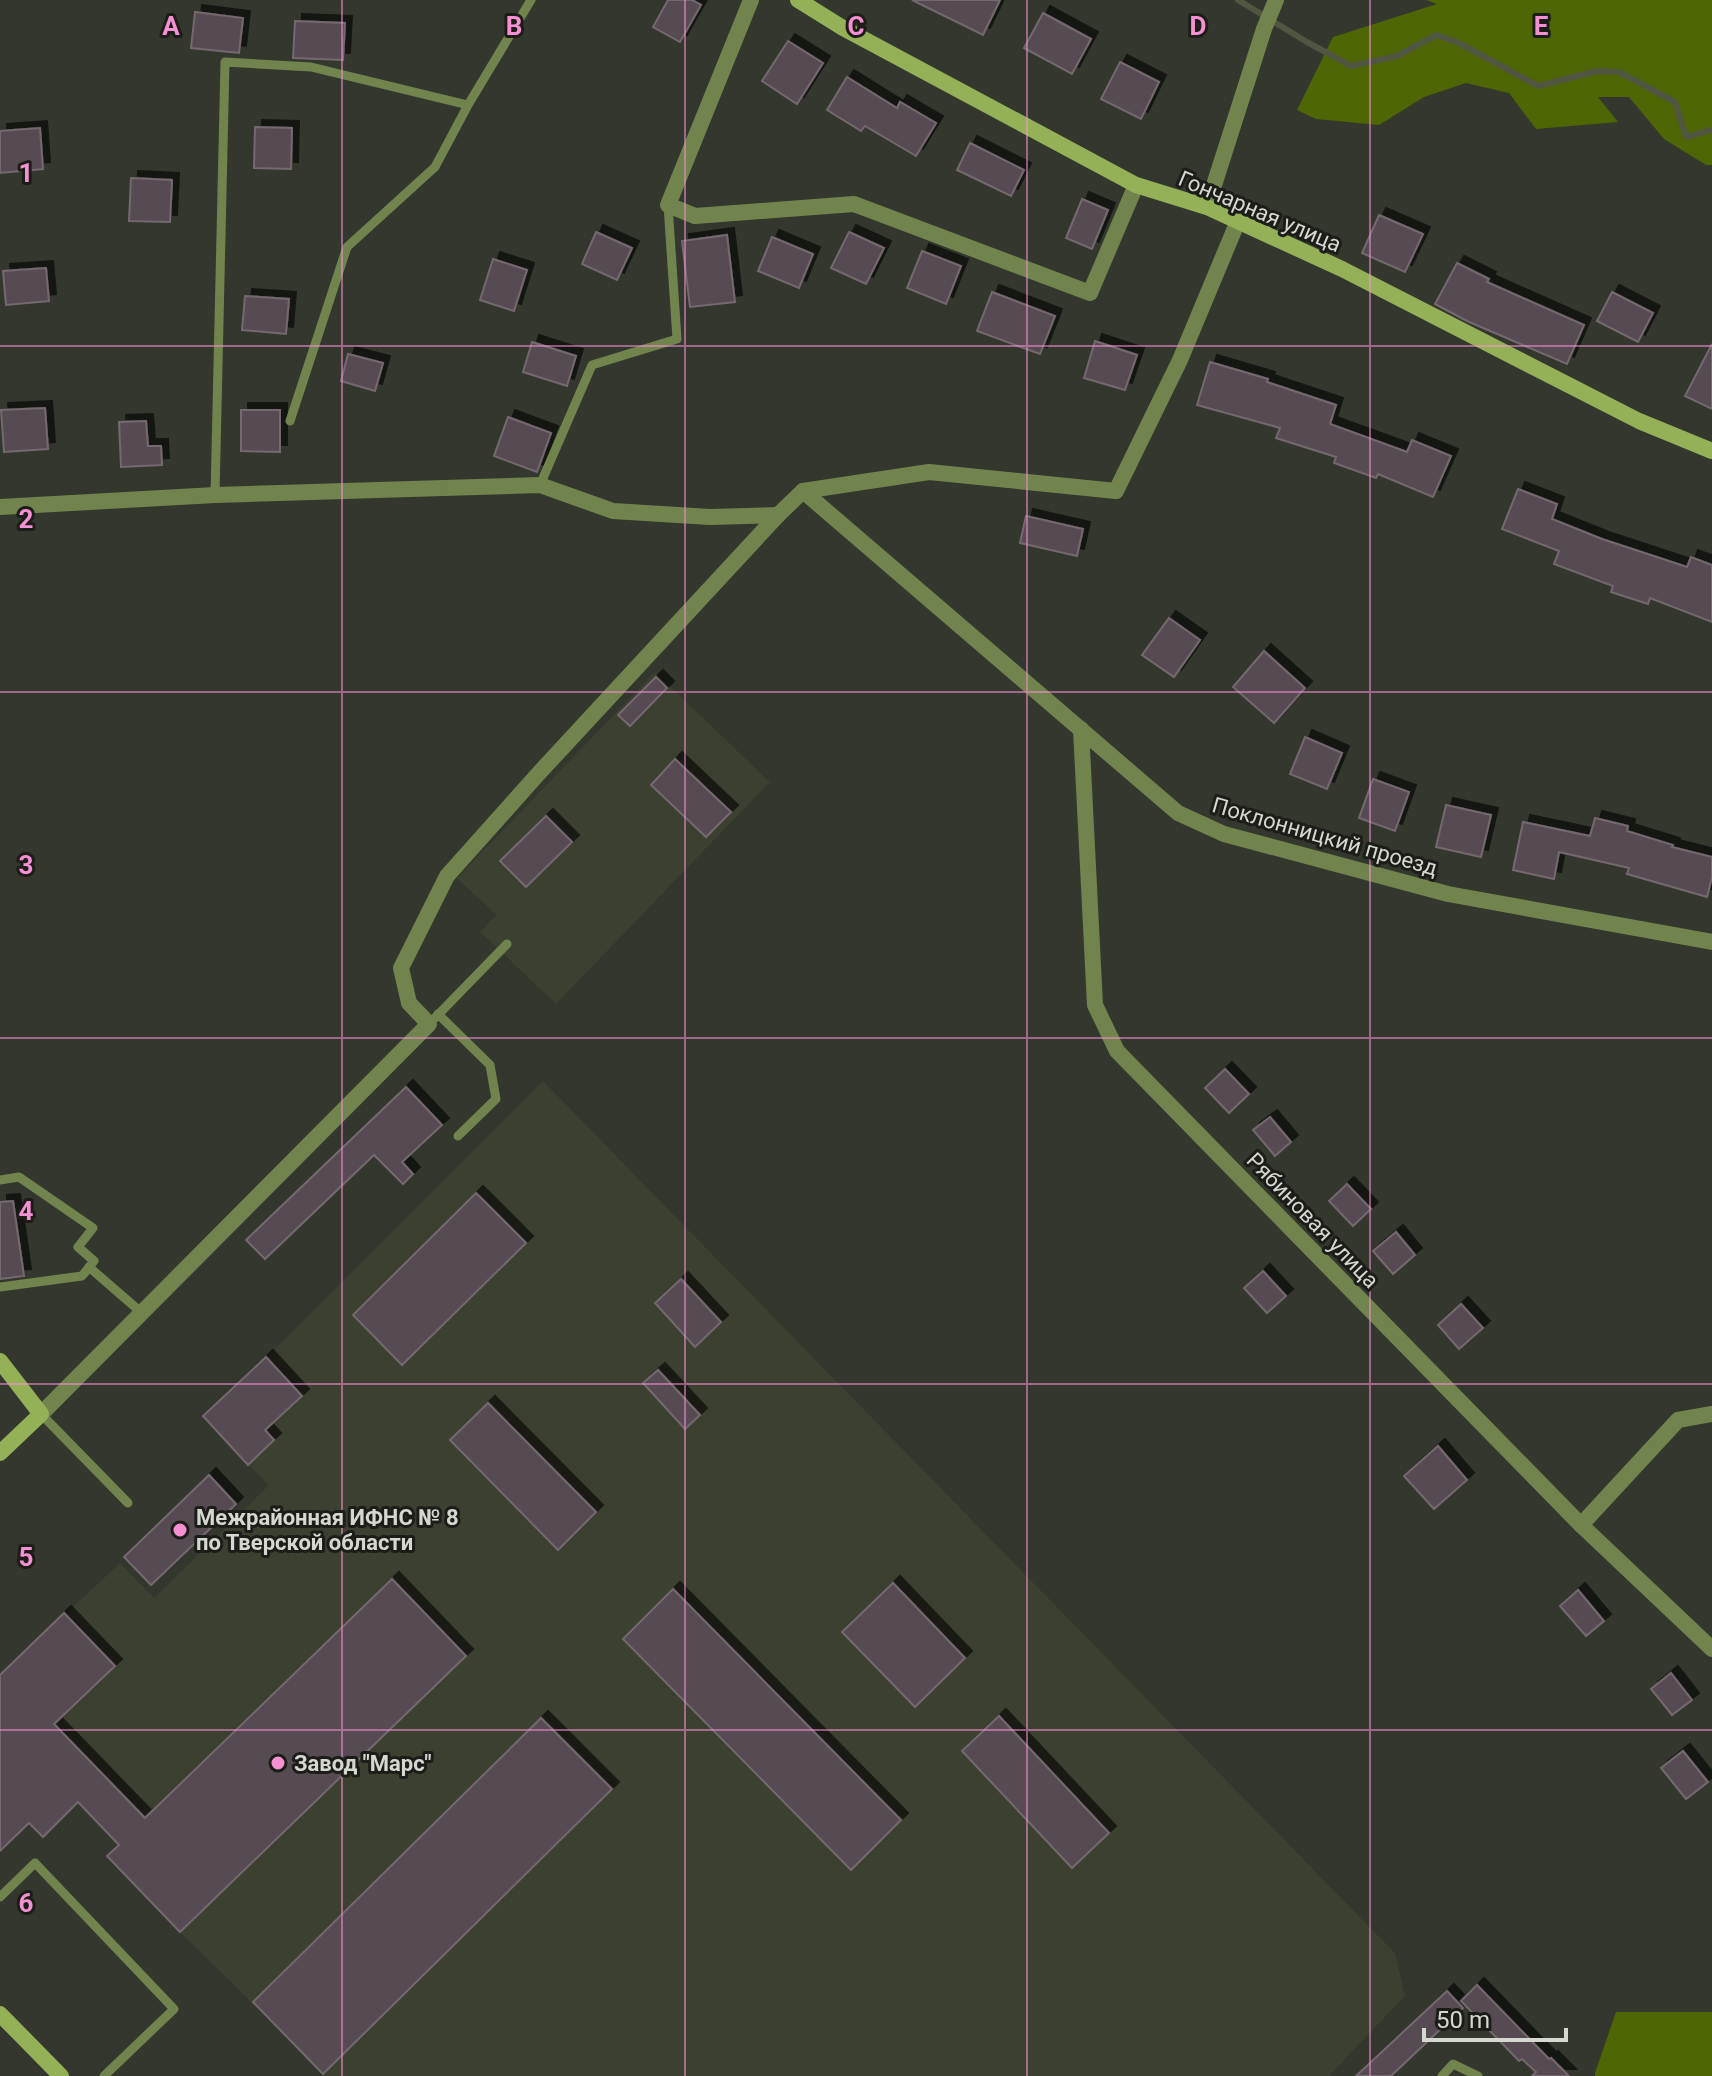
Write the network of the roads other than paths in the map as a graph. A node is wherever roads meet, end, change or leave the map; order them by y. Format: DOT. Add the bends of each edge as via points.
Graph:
graph roads {
  1 [pos="531,0"];
  2 [pos="751,0"];
  3 [pos="798,0"];
  4 [pos="1274,6"];
  5 [pos="468,105"];
  6 [pos="1136,185"];
  7 [pos="668,205"];
  8 [pos="1207,207"];
  9 [pos="1238,221"];
  10 [pos="290,421"];
  11 [pos="1712,451"];
  12 [pos="540,485"];
  13 [pos="803,491"];
  14 [pos="215,495"];
  15 [pos="0,507"];
  16 [pos="778,515"];
  17 [pos="1081,729"];
  18 [pos="1712,942"];
  19 [pos="507,944"];
  20 [pos="433,1019"];
  21 [pos="458,1136"];
  22 [pos="0,1180"];
  23 [pos="89,1267"];
  24 [pos="0,1287"];
  25 [pos="142,1313"];
  26 [pos="0,1361"];
  27 [pos="41,1414"];
  28 [pos="1712,1414"];
  29 [pos="0,1453"];
  30 [pos="128,1503"];
  31 [pos="1581,1525"];
  32 [pos="1712,1649"];
  33 [pos="0,1897"];
  34 [pos="2,2020"];
  35 [pos="61,2076"];
  36 [pos="104,2076"];
  37 [pos="1442,2076"];
  38 [pos="1478,2076"];
  1 -- 5 [label="lane"];
  2 -- 7 [label="street"];
  3 -- 6 [label="street, Гончарная улица"];
  4 -- 8 [label="street"];
  5 -- 10 [label="lane" via="435,167 347,247"];
  5 -- 14 [label="lane" via="311,67 225,62"];
  6 -- 7 [label="street" via="1090,293 854,204 695,216"];
  6 -- 8 [label="street, Гончарная улица"];
  7 -- 12 [label="lane" via="677,339 592,365"];
  8 -- 9 [label="street, Гончарная улица"];
  9 -- 11 [label="street, Гончарная улица" via="1639,421"];
  9 -- 13 [label="street" via="1180,360 1116,491 929,472"];
  12 -- 14 [label="street"];
  12 -- 16 [label="street" via="613,511"];
  13 -- 16 [label="street"];
  13 -- 17 [label="street, Поклонницкий проезд"];
  14 -- 15 [label="street"];
  16 -- 20 [label="street" via="447,876 401,968 409,1003"];
  17 -- 18 [label="street, Поклонницкий проезд" via="1178,813 1224,834 1448,894"];
  17 -- 31 [label="street, Рябиновая улица" via="1095,1005 1117,1051"];
  19 -- 20 [label="lane"];
  20 -- 21 [label="lane" via="490,1065 496,1099"];
  20 -- 25 [label="street"];
  22 -- 23 [label="lane" via="19,1177 93,1228 78,1247 94,1261"];
  23 -- 24 [label="lane" via="82,1276"];
  23 -- 25 [label="lane"];
  25 -- 27 [label="street"];
  26 -- 27 [label="street"];
  27 -- 29 [label="street"];
  27 -- 30 [label="lane"];
  28 -- 31 [label="street" via="1678,1420"];
  31 -- 32 [label="street, Рябиновая улица"];
  33 -- 36 [label="lane" via="35,1863 174,2009"];
  34 -- 35 [label="street"];
  37 -- 38 [label="lane" via="1453,2064"];
}
